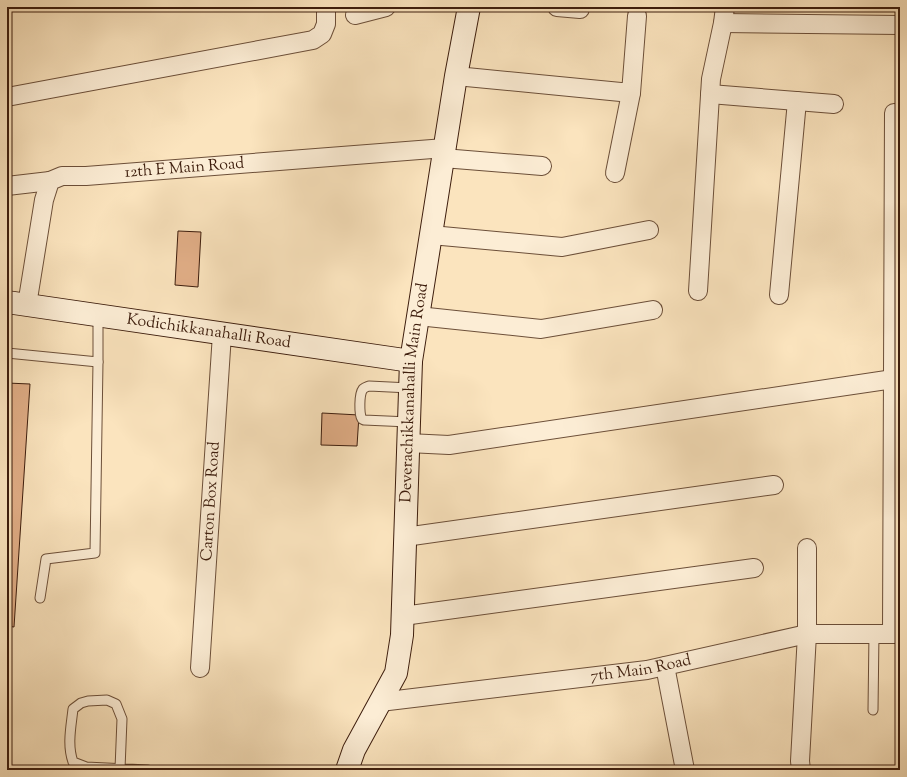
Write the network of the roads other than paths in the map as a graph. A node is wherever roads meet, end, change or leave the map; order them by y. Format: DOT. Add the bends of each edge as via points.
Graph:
graph roads {
  1 [pos="326,7"];
  2 [pos="386,7"];
  3 [pos="469,7"];
  4 [pos="557,7"];
  5 [pos="580,10"];
  6 [pos="355,15"];
  7 [pos="724,15"];
  8 [pos="637,16"];
  9 [pos="900,25"];
  10 [pos="456,76"];
  11 [pos="630,93"];
  12 [pos="710,94"];
  13 [pos="7,97"];
  14 [pos="797,101"];
  15 [pos="834,104"];
  16 [pos="894,113"];
  17 [pos="444,153"];
  18 [pos="542,166"];
  19 [pos="615,173"];
  20 [pos="50,181"];
  21 [pos="7,186"];
  22 [pos="649,230"];
  23 [pos="431,235"];
  24 [pos="698,291"];
  25 [pos="780,295"];
  26 [pos="17,304"];
  27 [pos="653,310"];
  28 [pos="98,316"];
  29 [pos="418,316"];
  30 [pos="222,334"];
  31 [pos="7,353"];
  32 [pos="411,361"];
  33 [pos="98,362"];
  34 [pos="897,378"];
  35 [pos="410,388"];
  36 [pos="408,433"];
  37 [pos="774,485"];
  38 [pos="405,537"];
  39 [pos="807,548"];
  40 [pos="754,568"];
  41 [pos="40,598"];
  42 [pos="403,616"];
  43 [pos="889,633"];
  44 [pos="807,634"];
  45 [pos="665,666"];
  46 [pos="200,668"];
  47 [pos="380,702"];
  48 [pos="873,710"];
  49 [pos="120,769"];
  50 [pos="148,770"];
  51 [pos="347,770"];
  52 [pos="685,770"];
  53 [pos="801,770"];
  1 -- 13 [label="street" via="326,24 322,34 313,40"];
  2 -- 6 [label="street"];
  3 -- 10 [label="street, Deverachikkanahalli Main Road"];
  4 -- 5 [label="street"];
  7 -- 9 [label="street"];
  7 -- 12 [label="street"];
  8 -- 11 [label="street"];
  10 -- 11 [label="street"];
  10 -- 17 [label="street, Deverachikkanahalli Main Road"];
  11 -- 19 [label="street"];
  12 -- 14 [label="street"];
  12 -- 24 [label="street"];
  14 -- 15 [label="street"];
  14 -- 25 [label="street"];
  16 -- 34 [label="street"];
  17 -- 18 [label="street, 12th E Main Road"];
  17 -- 20 [label="street, 12th E Main Road" via="62,176"];
  17 -- 23 [label="street, Deverachikkanahalli Main Road"];
  20 -- 21 [label="street, 12th E Main Road"];
  20 -- 26 [label="street"];
  22 -- 23 [label="street" via="562,247"];
  23 -- 29 [label="street, Deverachikkanahalli Main Road"];
  26 -- 28 [label="street, Kodichikkanahalli Road"];
  27 -- 29 [label="street" via="541,329"];
  28 -- 30 [label="street, Kodichikkanahalli Road"];
  28 -- 33 [label="lane"];
  29 -- 32 [label="street, Deverachikkanahalli Main Road"];
  30 -- 32 [label="street, Kodichikkanahalli Road"];
  30 -- 46 [label="street, Carton Box Road"];
  31 -- 33 [label="lane"];
  32 -- 35 [label="street, Deverachikkanahalli Main Road"];
  33 -- 41 [label="lane" via="95,553 46,559"];
  34 -- 36 [label="street" via="449,445"];
  34 -- 43 [label="street" via="890,455"];
  35 -- 36 [label="street, Deverachikkanahalli Main Road"];
  35 -- 36 [label="lane" via="364,387 360,415 362,420"];
  36 -- 38 [label="street, Deverachikkanahalli Main Road"];
  37 -- 38 [label="street"];
  38 -- 42 [label="street, Deverachikkanahalli Main Road"];
  39 -- 44 [label="street"];
  40 -- 42 [label="street"];
  42 -- 47 [label="street, Deverachikkanahalli Main Road" via="396,673"];
  43 -- 44 [label="street, 7th Main Road"];
  43 -- 48 [label="lane"];
  44 -- 45 [label="street, 7th Main Road"];
  44 -- 53 [label="street"];
  45 -- 47 [label="street, 7th Main Road"];
  45 -- 52 [label="street"];
  47 -- 51 [label="street, Deverachikkanahalli Main Road" via="354,750"];
  49 -- 49 [label="lane" via="86,767 73,762 69,744 73,709 81,703 107,700 116,704 122,719"];
  49 -- 50 [label="lane"];
}
